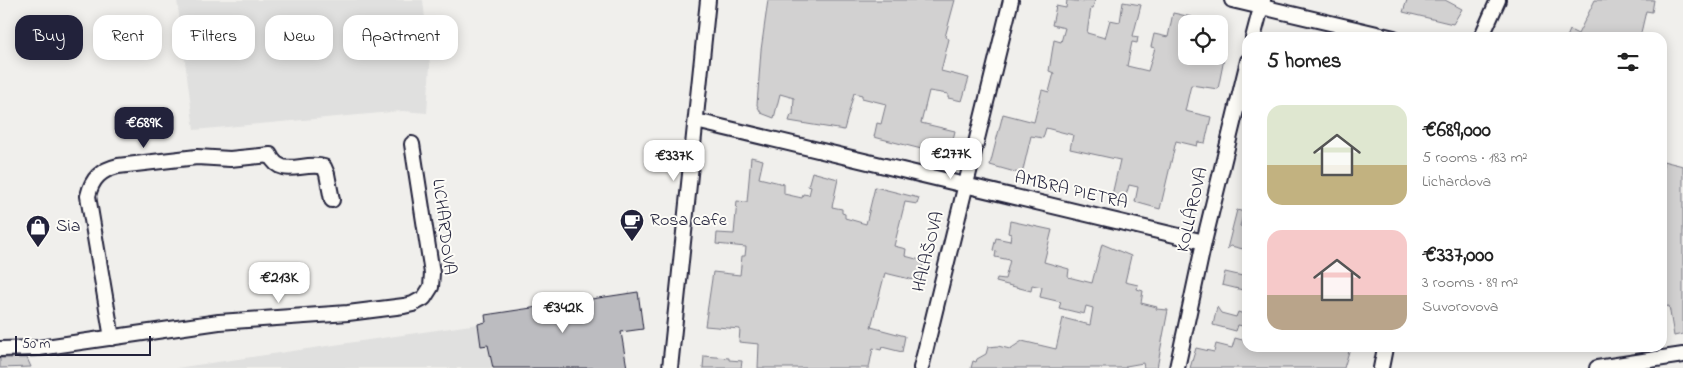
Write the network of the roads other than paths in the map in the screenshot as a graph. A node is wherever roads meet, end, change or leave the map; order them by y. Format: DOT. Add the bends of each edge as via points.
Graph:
graph roads {
  1 [pos="708,0"];
  2 [pos="1011,0"];
  3 [pos="1232,0"];
  4 [pos="1498,0"];
  5 [pos="1262,4"];
  6 [pos="1255,32"];
  7 [pos="1371,32"];
  8 [pos="1484,32"];
  9 [pos="1242,86"];
  10 [pos="696,121"];
  11 [pos="412,144"];
  12 [pos="965,185"];
  13 [pos="332,200"];
  14 [pos="1204,242"];
  15 [pos="112,338"];
  16 [pos="0,349"];
  17 [pos="1384,352"];
  18 [pos="1683,356"];
  19 [pos="670,368"];
  20 [pos="921,368"];
  21 [pos="1177,368"];
  22 [pos="1381,368"];
  23 [pos="1597,368"];
  1 -- 10 [label="street"];
  2 -- 12 [label="street, HALAŠOVA"];
  3 -- 5 [label="street"];
  4 -- 8 [label="street"];
  5 -- 6 [label="street"];
  5 -- 7 [label="street"];
  9 -- 14 [label="street, KOLLÁROVA"];
  10 -- 12 [label="street, AMBRA PIETRA"];
  10 -- 19 [label="street"];
  11 -- 15 [label="street, LICHARDOVA" via="432,273 431,287 424,298 404,306 219,322"];
  12 -- 14 [label="street, AMBRA PIETRA"];
  12 -- 20 [label="street, HALAŠOVA"];
  13 -- 15 [label="street" via="324,167 279,167 270,155 230,159 197,157 106,169 96,177 88,196"];
  14 -- 21 [label="street, KOLLÁROVA"];
  15 -- 16 [label="street, LICHARDOVA" via="39,348"];
  17 -- 22 [label="street"];
  18 -- 23 [label="street"];
}
